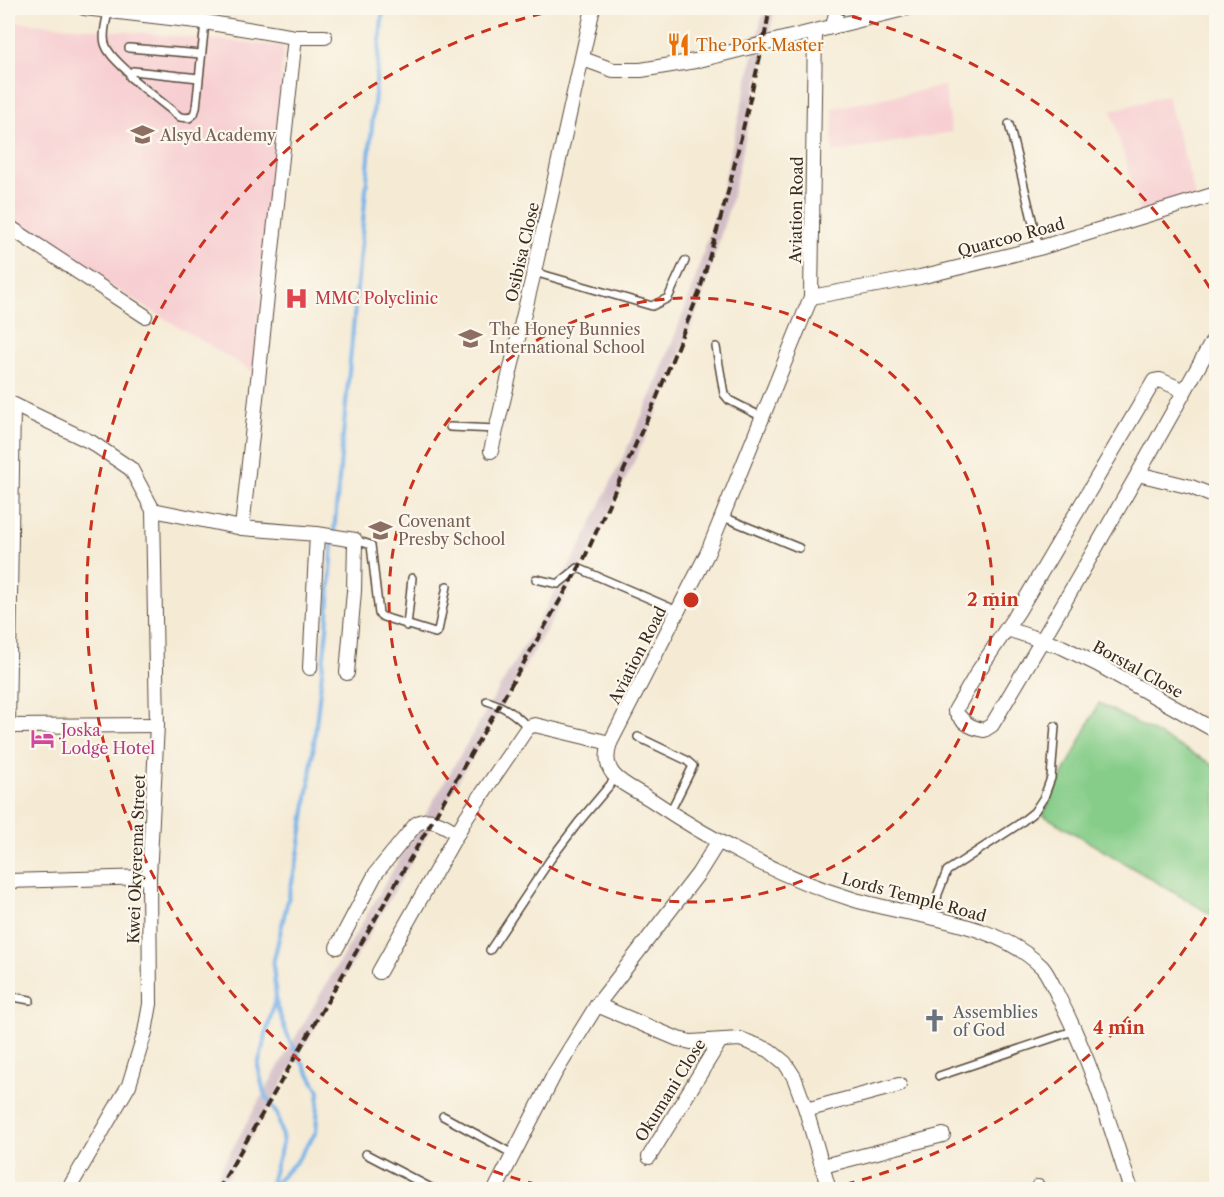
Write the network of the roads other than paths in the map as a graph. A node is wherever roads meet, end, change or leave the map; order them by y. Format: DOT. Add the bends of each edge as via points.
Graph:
graph roads {
  1 [pos="84,8"];
  2 [pos="593,8"];
  3 [pos="837,8"];
  4 [pos="908,8"];
  5 [pos="109,10"];
  6 [pos="178,13"];
  7 [pos="205,22"];
  8 [pos="833,27"];
  9 [pos="814,32"];
  10 [pos="325,37"];
  11 [pos="295,38"];
  12 [pos="129,48"];
  13 [pos="201,54"];
  14 [pos="583,59"];
  15 [pos="130,74"];
  16 [pos="199,78"];
  17 [pos="1009,124"];
  18 [pos="1216,194"];
  19 [pos="8,226"];
  20 [pos="1039,248"];
  21 [pos="685,261"];
  22 [pos="534,272"];
  23 [pos="811,297"];
  24 [pos="145,316"];
  25 [pos="1216,335"];
  26 [pos="716,347"];
  27 [pos="1185,391"];
  28 [pos="10,404"];
  29 [pos="762,417"];
  30 [pos="450,427"];
  31 [pos="497,429"];
  32 [pos="491,451"];
  33 [pos="1138,474"];
  34 [pos="1216,497"];
  35 [pos="153,510"];
  36 [pos="721,516"];
  37 [pos="242,528"];
  38 [pos="323,535"];
  39 [pos="351,540"];
  40 [pos="799,548"];
  41 [pos="412,578"];
  42 [pos="536,579"];
  43 [pos="447,586"];
  44 [pos="678,611"];
  45 [pos="406,626"];
  46 [pos="1007,629"];
  47 [pos="1042,640"];
  48 [pos="310,668"];
  49 [pos="347,673"];
  50 [pos="487,701"];
  51 [pos="157,725"];
  52 [pos="8,726"];
  53 [pos="1055,726"];
  54 [pos="528,727"];
  55 [pos="1216,731"];
  56 [pos="638,737"];
  57 [pos="610,743"];
  58 [pos="615,780"];
  59 [pos="670,812"];
  60 [pos="458,833"];
  61 [pos="718,842"];
  62 [pos="149,877"];
  63 [pos="8,881"];
  64 [pos="933,919"];
  65 [pos="337,947"];
  66 [pos="490,951"];
  67 [pos="379,972"];
  68 [pos="8,996"];
  69 [pos="30,1000"];
  70 [pos="597,1005"];
  71 [pos="1076,1030"];
  72 [pos="720,1041"];
  73 [pos="939,1076"];
  74 [pos="899,1085"];
  75 [pos="807,1110"];
  76 [pos="443,1116"];
  77 [pos="943,1135"];
  78 [pos="366,1154"];
  79 [pos="513,1154"];
  80 [pos="649,1157"];
  81 [pos="823,1166"];
  82 [pos="68,1190"];
  83 [pos="435,1190"];
  84 [pos="495,1190"];
  85 [pos="829,1190"];
  86 [pos="1131,1190"];
  1 -- 5 [label="street"];
  2 -- 14 [label="street, Osibisa Close"];
  3 -- 8 [label="street"];
  4 -- 8 [label="street"];
  5 -- 6 [label="street"];
  5 -- 15 [label="lane" via="102,39 105,49"];
  6 -- 7 [label="street"];
  7 -- 11 [label="street"];
  7 -- 13 [label="lane"];
  8 -- 9 [label="street"];
  9 -- 14 [label="street" via="641,70 613,70"];
  9 -- 23 [label="street, Aviation Road"];
  10 -- 11 [label="street"];
  11 -- 37 [label="street"];
  12 -- 13 [label="lane"];
  13 -- 16 [label="lane"];
  14 -- 22 [label="street, Osibisa Close"];
  15 -- 16 [label="lane" via="133,71"];
  15 -- 16 [label="lane" via="130,79 185,118 194,114"];
  17 -- 20 [label="lane"];
  18 -- 20 [label="street, Quarcoo Road"];
  19 -- 24 [label="street"];
  20 -- 23 [label="street, Quarcoo Road" via="920,277"];
  21 -- 22 [label="lane" via="668,298 652,306"];
  22 -- 31 [label="street, Osibisa Close"];
  23 -- 29 [label="street, Aviation Road"];
  25 -- 27 [label="street"];
  26 -- 29 [label="lane" via="724,394"];
  27 -- 33 [label="street"];
  27 -- 46 [label="street" via="1154,381"];
  28 -- 35 [label="street" via="91,442 131,469"];
  28 -- 52 [label="street"];
  29 -- 36 [label="street, Aviation Road"];
  30 -- 31 [label="lane"];
  31 -- 32 [label="street, Osibisa Close"];
  33 -- 34 [label="street"];
  33 -- 47 [label="street"];
  35 -- 37 [label="street"];
  35 -- 51 [label="street, Kwei Okyerema Street"];
  36 -- 40 [label="lane"];
  36 -- 44 [label="street, Aviation Road"];
  37 -- 38 [label="street"];
  38 -- 39 [label="street"];
  38 -- 48 [label="street"];
  39 -- 45 [label="lane" via="371,545 379,614"];
  39 -- 49 [label="street" via="354,591"];
  41 -- 45 [label="lane"];
  42 -- 44 [label="lane" via="558,584 578,568"];
  43 -- 45 [label="lane" via="438,631"];
  44 -- 57 [label="street, Aviation Road"];
  46 -- 47 [label="street, Borstal Close"];
  46 -- 47 [label="street" via="955,711 974,729 984,730 992,725"];
  47 -- 55 [label="street, Borstal Close" via="1097,664"];
  50 -- 54 [label="lane" via="508,709"];
  51 -- 52 [label="street"];
  51 -- 62 [label="street, Kwei Okyerema Street"];
  53 -- 64 [label="lane" via="1052,778 1044,797 1019,824 947,872"];
  54 -- 57 [label="street" via="535,725"];
  54 -- 60 [label="street"];
  56 -- 59 [label="lane" via="691,764 693,770"];
  57 -- 58 [label="street" via="606,755"];
  58 -- 59 [label="street"];
  58 -- 66 [label="lane" via="550,861"];
  59 -- 61 [label="street"];
  60 -- 65 [label="street" via="433,820 423,819 416,824 376,873"];
  60 -- 67 [label="street"];
  61 -- 64 [label="street, Lords Temple Road" via="813,886"];
  61 -- 70 [label="street"];
  62 -- 63 [label="street"];
  62 -- 82 [label="street, Kwei Okyerema Street" via="150,1004 145,1032 129,1085"];
  64 -- 71 [label="street, Lords Temple Road" via="987,932 1022,950 1044,969"];
  68 -- 69 [label="lane"];
  70 -- 72 [label="street" via="678,1039"];
  70 -- 79 [label="street" via="555,1073"];
  71 -- 73 [label="lane"];
  71 -- 86 [label="street, Lords Temple Road"];
  72 -- 75 [label="street" via="740,1039 769,1050 794,1077"];
  72 -- 80 [label="street, Okumani Close"];
  74 -- 75 [label="street"];
  75 -- 81 [label="street"];
  76 -- 79 [label="lane"];
  77 -- 81 [label="street"];
  78 -- 83 [label="lane"];
  79 -- 84 [label="street"];
  81 -- 85 [label="street"];
}
